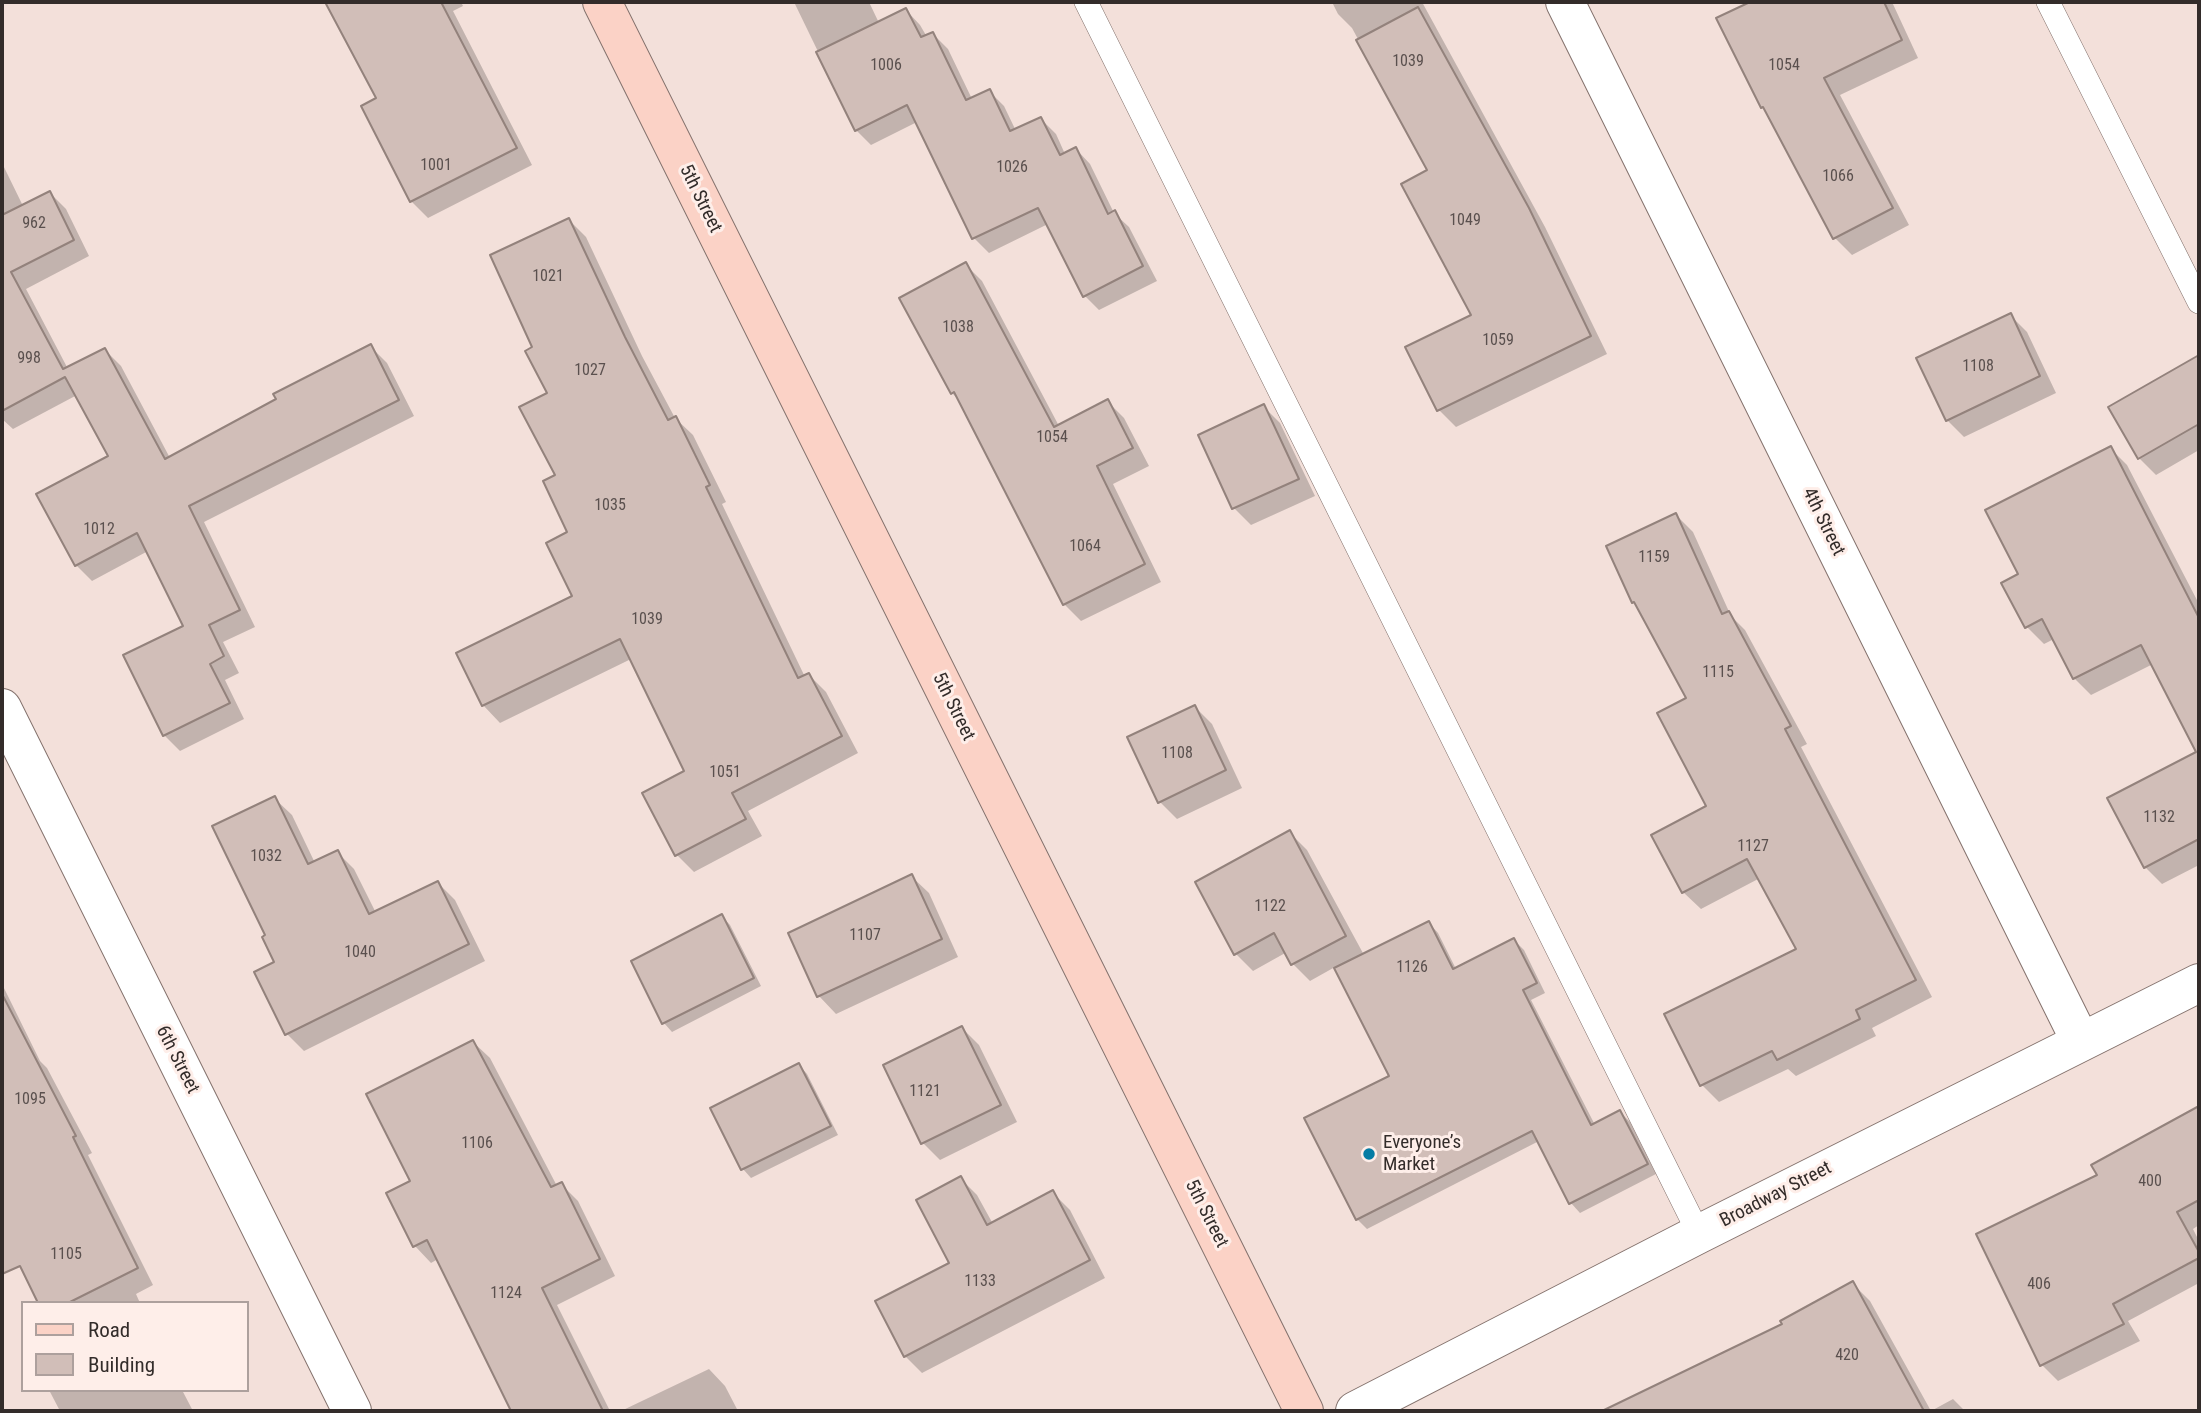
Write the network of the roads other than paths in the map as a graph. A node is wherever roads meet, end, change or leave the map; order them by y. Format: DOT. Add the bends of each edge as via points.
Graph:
graph roads {
  1 [pos="602,2"];
  2 [pos="1086,2"];
  3 [pos="1565,2"];
  4 [pos="2048,2"];
  5 [pos="2199,302"];
  6 [pos="2,708"];
  7 [pos="2199,983"];
  8 [pos="2081,1042"];
  9 [pos="1699,1234"];
  10 [pos="352,1411"];
  11 [pos="1304,1411"];
  12 [pos="1355,1411"];
  1 -- 11 [label="street, 5th Street"];
  2 -- 9 [label="lane"];
  3 -- 8 [label="street, 4th Street"];
  4 -- 5 [label="lane"];
  6 -- 10 [label="street, 6th Street"];
  7 -- 8 [label="street, Broadway Street"];
  8 -- 9 [label="street, Broadway Street"];
  9 -- 12 [label="street, Broadway Street"];
}
